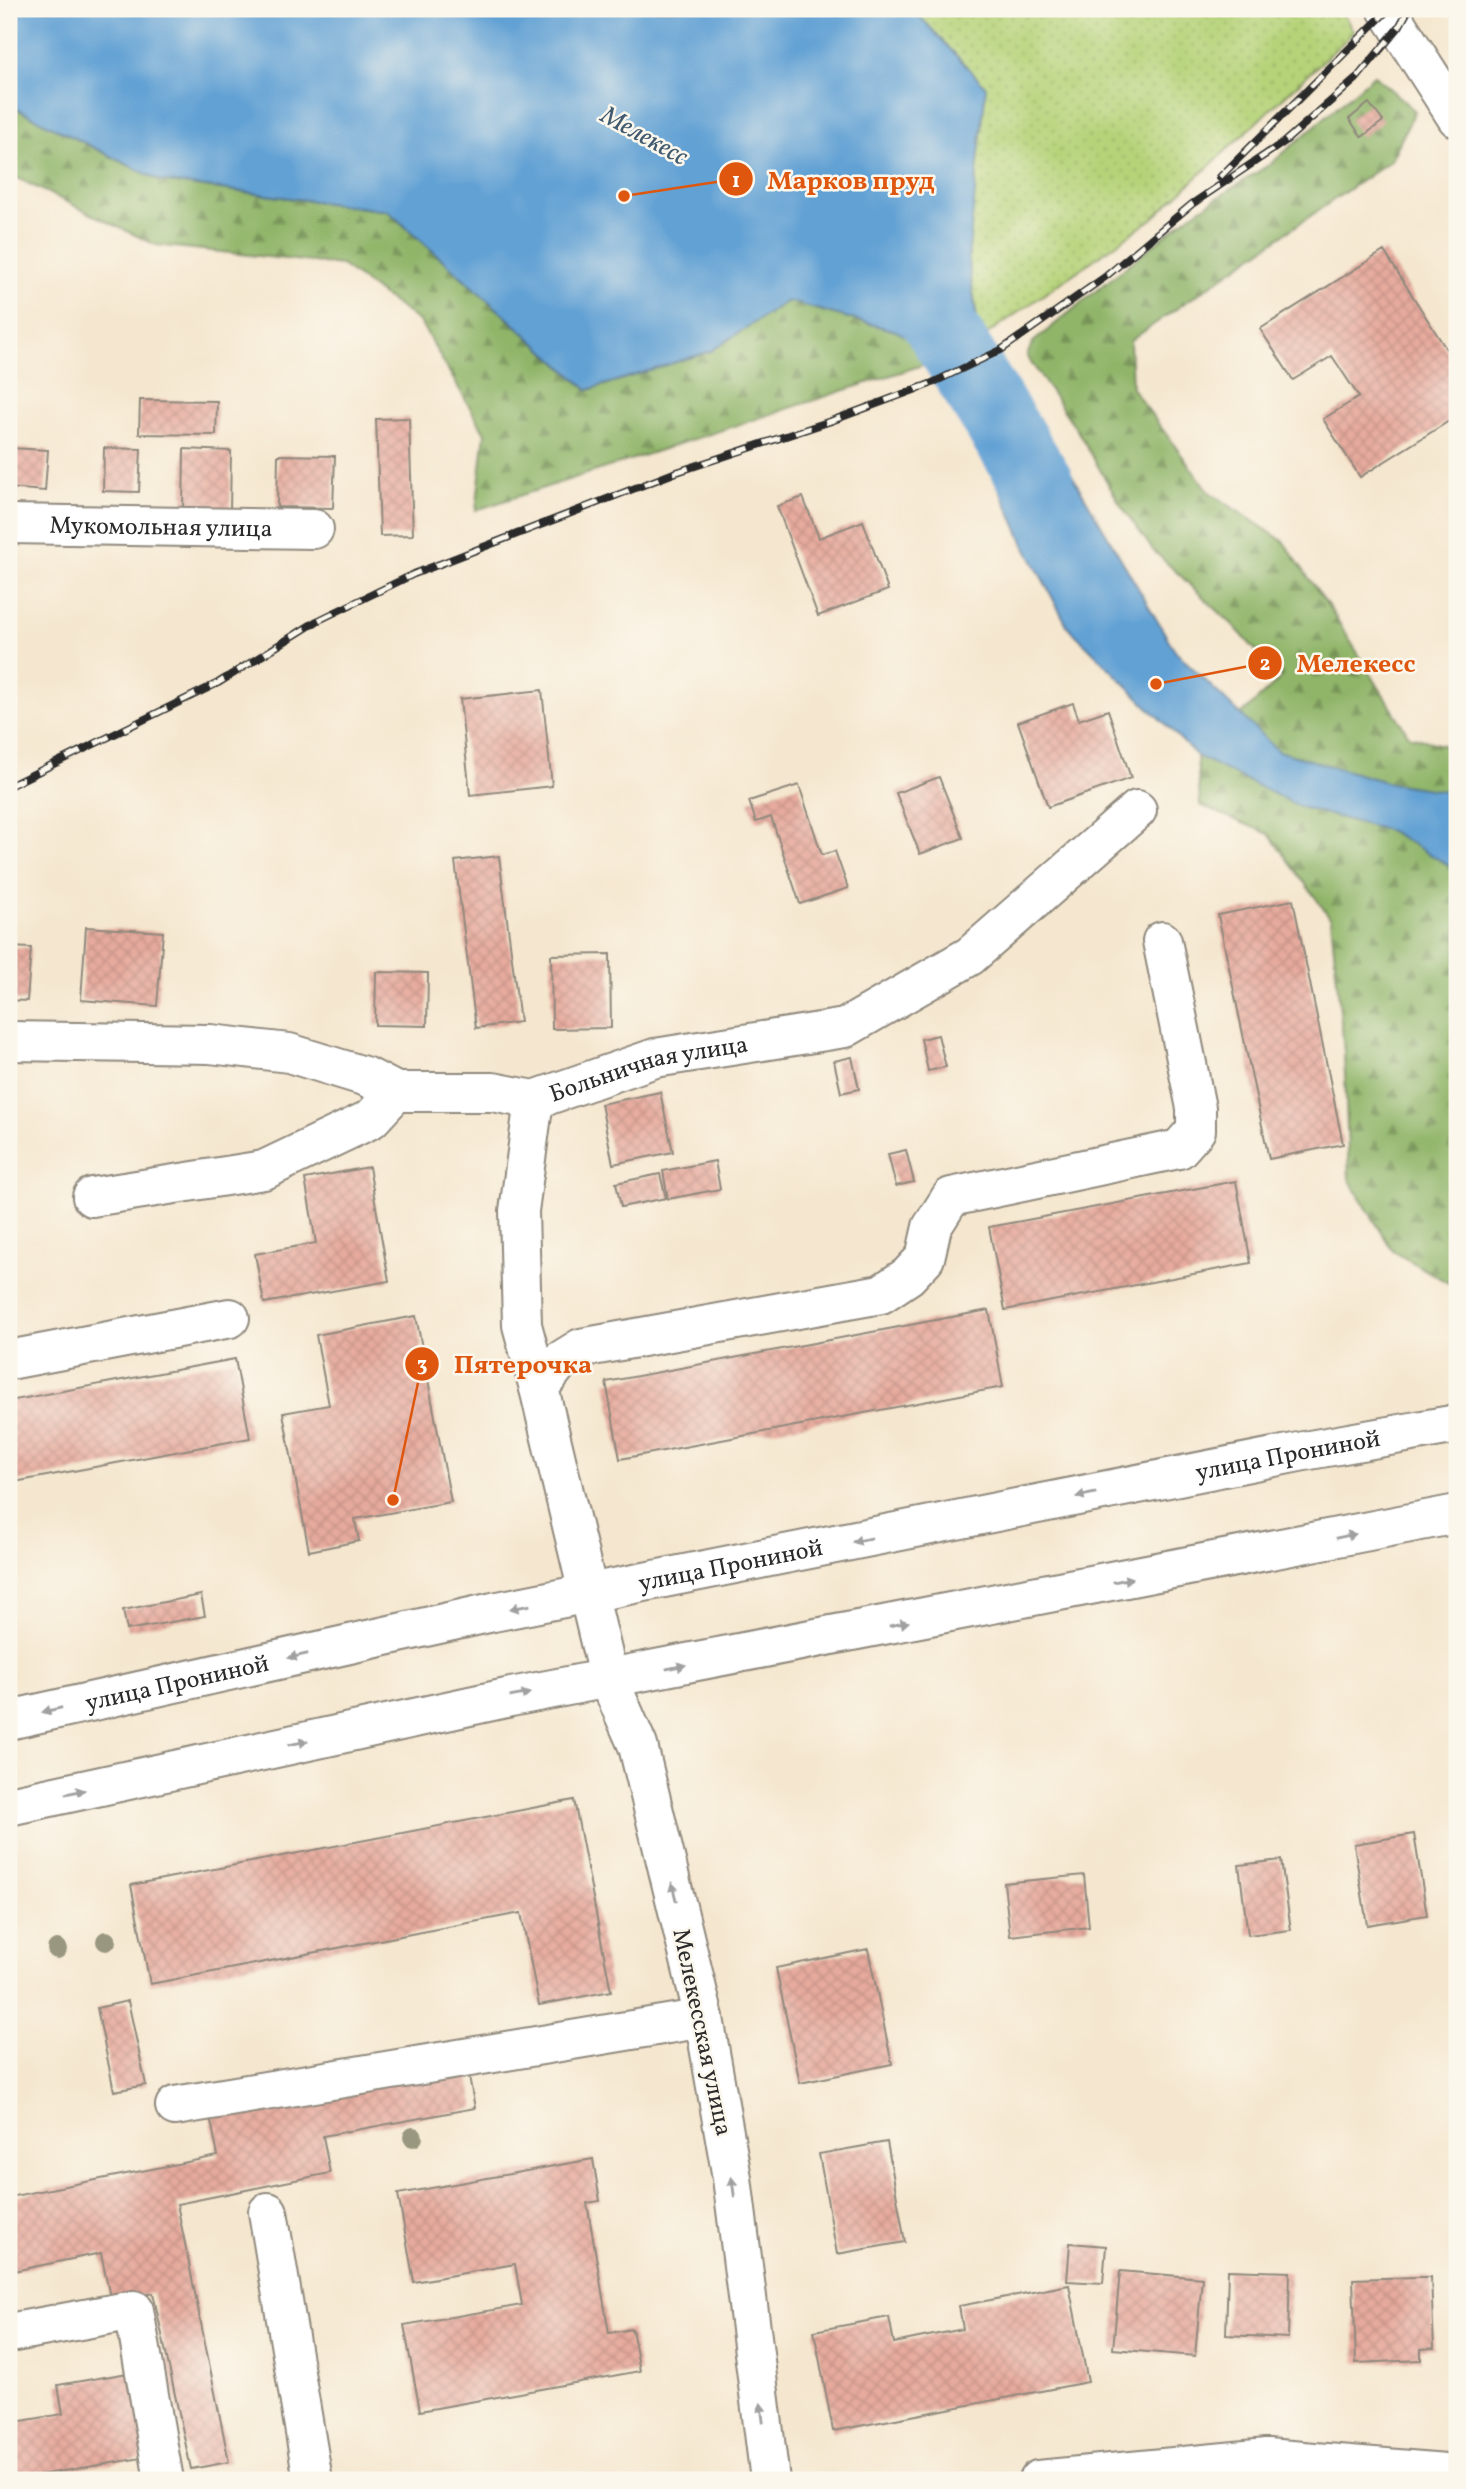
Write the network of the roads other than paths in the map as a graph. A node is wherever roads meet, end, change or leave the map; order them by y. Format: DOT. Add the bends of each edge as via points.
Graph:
graph roads {
  1 [pos="1387,9"];
  2 [pos="1457,118"];
  3 [pos="9,524"];
  4 [pos="314,529"];
  5 [pos="1137,810"];
  6 [pos="1162,941"];
  7 [pos="9,1041"];
  8 [pos="396,1092"];
  9 [pos="534,1100"];
  10 [pos="92,1197"];
  11 [pos="230,1318"];
  12 [pos="9,1360"];
  13 [pos="539,1388"];
  14 [pos="1457,1424"];
  15 [pos="1457,1514"];
  16 [pos="587,1595"];
  17 [pos="609,1680"];
  18 [pos="9,1720"];
  19 [pos="9,1806"];
  20 [pos="705,2018"];
  21 [pos="176,2106"];
  22 [pos="268,2212"];
  23 [pos="9,2333"];
  24 [pos="1265,2469"];
  25 [pos="1457,2474"];
  26 [pos="164,2480"];
  27 [pos="313,2480"];
  28 [pos="770,2480"];
  29 [pos="1038,2480"];
  1 -- 2 [label="street"];
  3 -- 4 [label="street, Мукомольная улица"];
  5 -- 9 [label="street, Больничная улица" via="970,956 845,1028 655,1058"];
  6 -- 13 [label="street" via="1196,1108 1196,1130 1179,1149 951,1197 932,1227 925,1258 881,1294 581,1348 560,1361"];
  7 -- 8 [label="street, Больничная улица" via="210,1044 289,1053 367,1077"];
  8 -- 9 [label="street, Больничная улица" via="494,1092"];
  8 -- 10 [label="street" via="371,1119 264,1170"];
  9 -- 13 [label="street, Мелекесская улица" via="519,1211 522,1325"];
  11 -- 12 [label="street"];
  13 -- 16 [label="street, Мелекесская улица"];
  14 -- 16 [label="street, улица Прониной, one-way"];
  17 -- 15 [label="street, one-way"];
  16 -- 17 [label="street, Мелекесская улица"];
  16 -- 18 [label="street, улица Прониной, one-way"];
  19 -- 17 [label="street, one-way" via="511,1697"];
  20 -- 17 [label="street, Мелекесская улица, one-way" via="638,1746"];
  20 -- 21 [label="street"];
  28 -- 20 [label="street, Мелекесская улица, one-way" via="732,2178"];
  22 -- 27 [label="street"];
  23 -- 26 [label="street" via="134,2310"];
  24 -- 25 [label="street"];
  24 -- 29 [label="street"];
}
